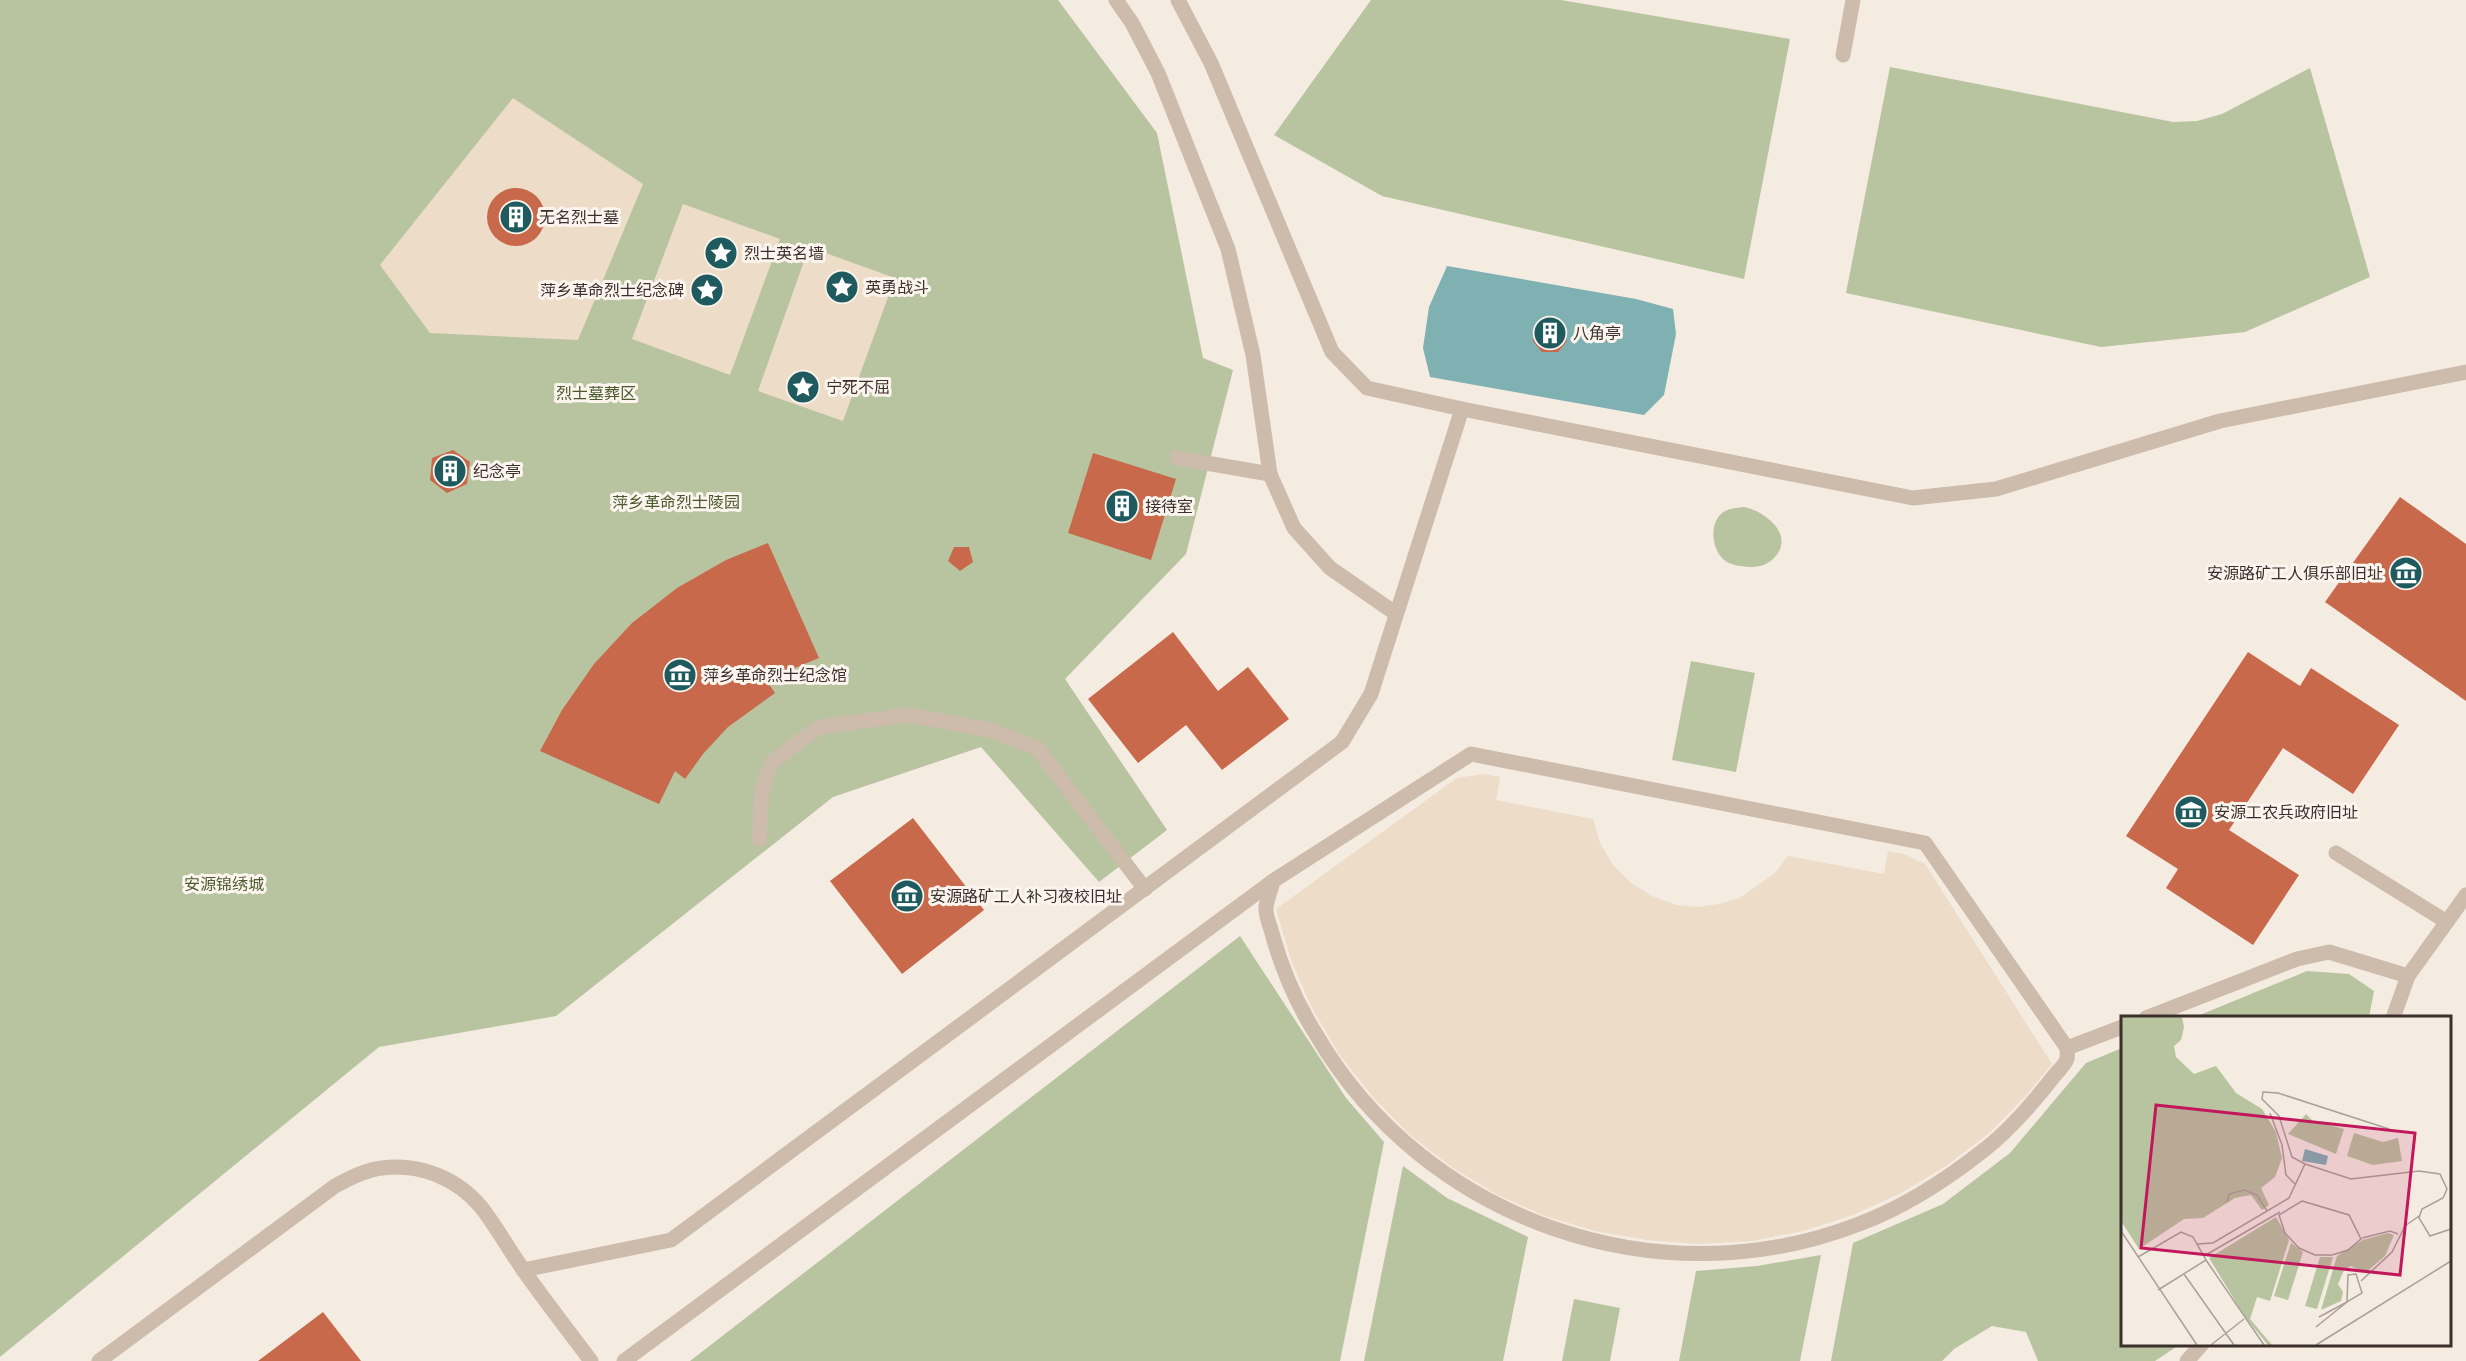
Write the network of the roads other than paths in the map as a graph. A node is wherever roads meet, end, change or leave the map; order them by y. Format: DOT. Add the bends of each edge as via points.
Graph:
graph roads {
  1 [pos="1116,0"];
  2 [pos="1178,0"];
  3 [pos="1853,0"];
  4 [pos="1843,55"];
  5 [pos="2466,372"];
  6 [pos="1462,409"];
  7 [pos="1177,458"];
  8 [pos="1270,474"];
  9 [pos="1395,613"];
  10 [pos="759,839"];
  11 [pos="2336,854"];
  12 [pos="1273,881"];
  13 [pos="1145,889"];
  14 [pos="2466,895"];
  15 [pos="2447,922"];
  16 [pos="2408,976"];
  17 [pos="2149,1016"];
  18 [pos="2393,1016"];
  19 [pos="2121,1027"];
  20 [pos="2067,1048"];
  21 [pos="523,1270"];
  22 [pos="2200,1346"];
  23 [pos="99,1361"];
  24 [pos="591,1361"];
  25 [pos="624,1361"];
  26 [pos="2187,1361"];
  1 -- 8 [label="street" via="1158,73 1228,249 1253,355"];
  2 -- 6 [label="street" via="1211,63 1332,352 1367,388"];
  3 -- 4 [label="street"];
  5 -- 6 [label="street" via="2220,421 1996,489 1913,498"];
  6 -- 9 [label="street"];
  7 -- 8 [label="street"];
  8 -- 9 [label="street" via="1294,528 1330,568"];
  9 -- 13 [label="street" via="1371,694 1342,742"];
  10 -- 13 [label="street" via="762,789 772,762 819,727 909,716 992,730 1037,748"];
  11 -- 15 [label="street"];
  12 -- 20 [label="street" via="1471,754 1925,843"];
  12 -- 20 [label="street" via="1265,909 1281,964 1303,1013 1331,1060 1364,1103 1402,1141 1445,1175 1491,1203 1540,1225 1593,1241 1646,1251 1710,1254 1806,1241 1857,1225 1906,1203 1952,1175 1994,1142 2032,1104 2067,1060"];
  12 -- 25 [label="street"];
  13 -- 21 [label="street" via="671,1240"];
  14 -- 15 [label="street"];
  15 -- 16 [label="street"];
  16 -- 17 [label="street" via="2329,952 2297,959"];
  16 -- 18 [label="street"];
  19 -- 20 [label="street"];
  21 -- 23 [label="street" via="481,1207 466,1192 430,1172 406,1167 381,1168 357,1174 335,1186"];
  21 -- 24 [label="street"];
  22 -- 26 [label="street"];
}
